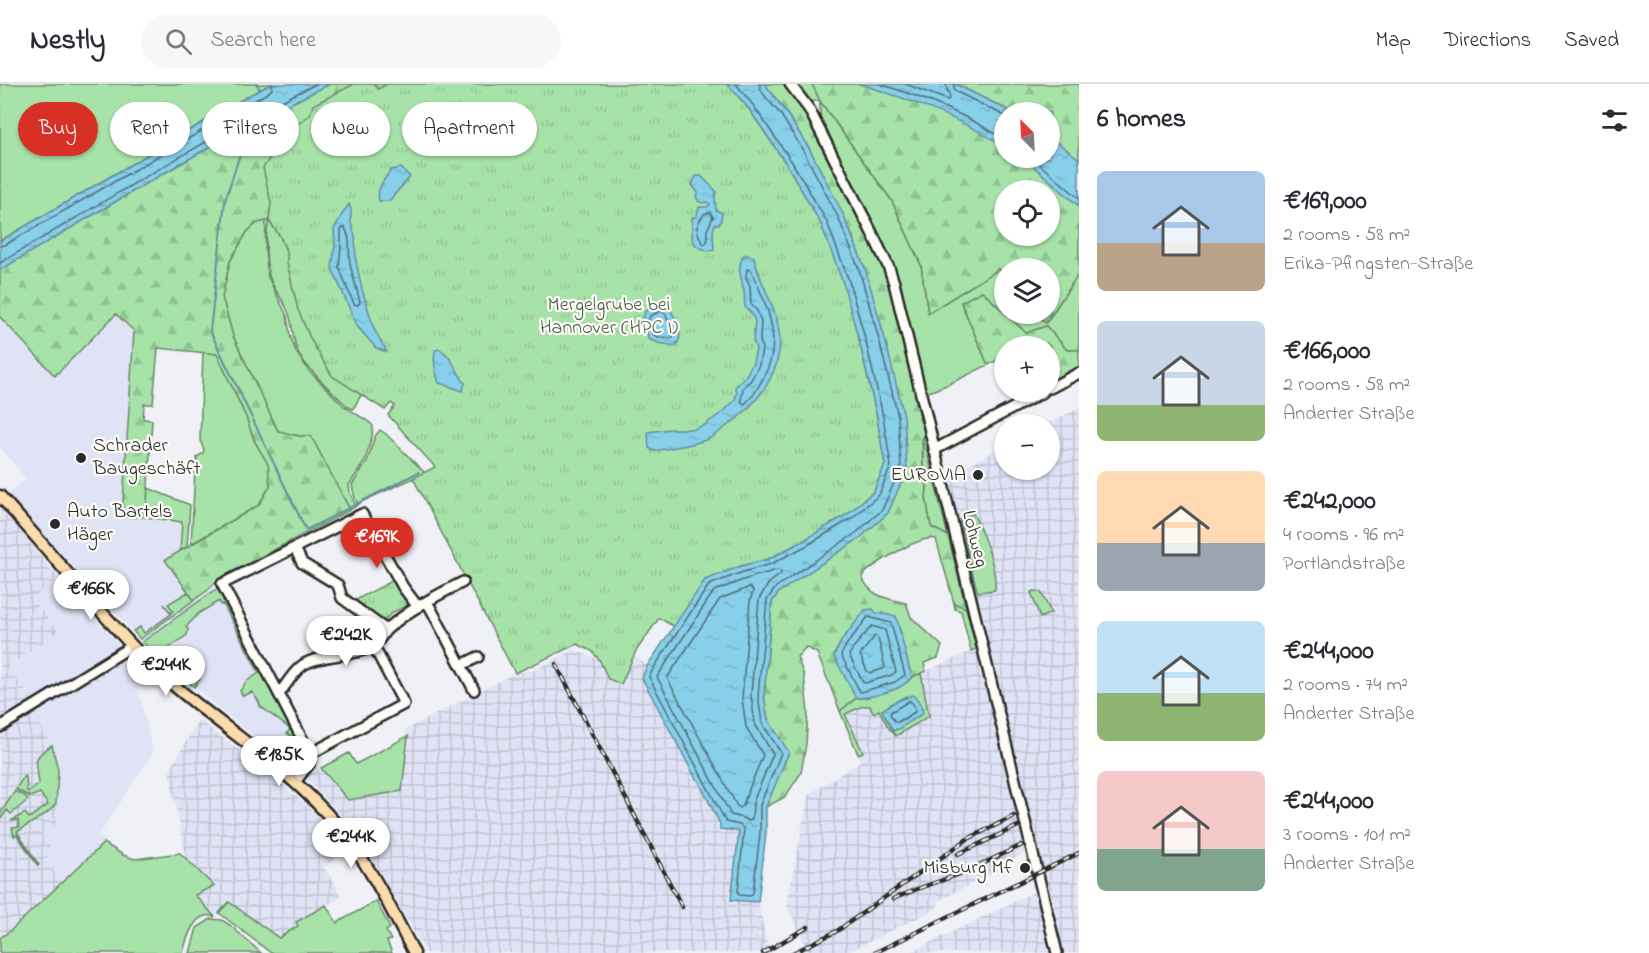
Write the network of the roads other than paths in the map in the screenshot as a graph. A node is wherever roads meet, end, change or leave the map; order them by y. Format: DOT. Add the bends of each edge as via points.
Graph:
graph roads {
  1 [pos="790,84"];
  2 [pos="1079,373"];
  3 [pos="1060,383"];
  4 [pos="1024,402"];
  5 [pos="934,450"];
  6 [pos="0,496"];
  7 [pos="295,548"];
  8 [pos="462,582"];
  9 [pos="422,605"];
  10 [pos="386,630"];
  11 [pos="373,645"];
  12 [pos="132,646"];
  13 [pos="478,657"];
  14 [pos="462,665"];
  15 [pos="474,690"];
  16 [pos="279,694"];
  17 [pos="0,728"];
  18 [pos="309,754"];
  19 [pos="295,782"];
  20 [pos="414,953"];
  21 [pos="1057,953"];
  1 -- 5 [label="street, Lohweg" via="809,109 889,268"];
  2 -- 3 [label="street"];
  4 -- 5 [label="street"];
  5 -- 21 [label="street, Lohweg"];
  6 -- 12 [label="main road"];
  7 -- 9 [label="street" via="362,514 403,587"];
  7 -- 10 [label="street" via="302,563 338,585 342,598"];
  7 -- 16 [label="street" via="222,584"];
  8 -- 9 [label="street"];
  9 -- 10 [label="street"];
  9 -- 14 [label="street" via="430,607"];
  10 -- 11 [label="street"];
  11 -- 16 [label="street" via="307,663"];
  11 -- 18 [label="street" via="404,704"];
  12 -- 17 [label="street"];
  12 -- 19 [label="main road" via="190,699"];
  13 -- 14 [label="street"];
  14 -- 15 [label="street"];
  16 -- 18 [label="street"];
  18 -- 19 [label="street" via="309,764"];
  19 -- 20 [label="main road" via="354,848"];
}
